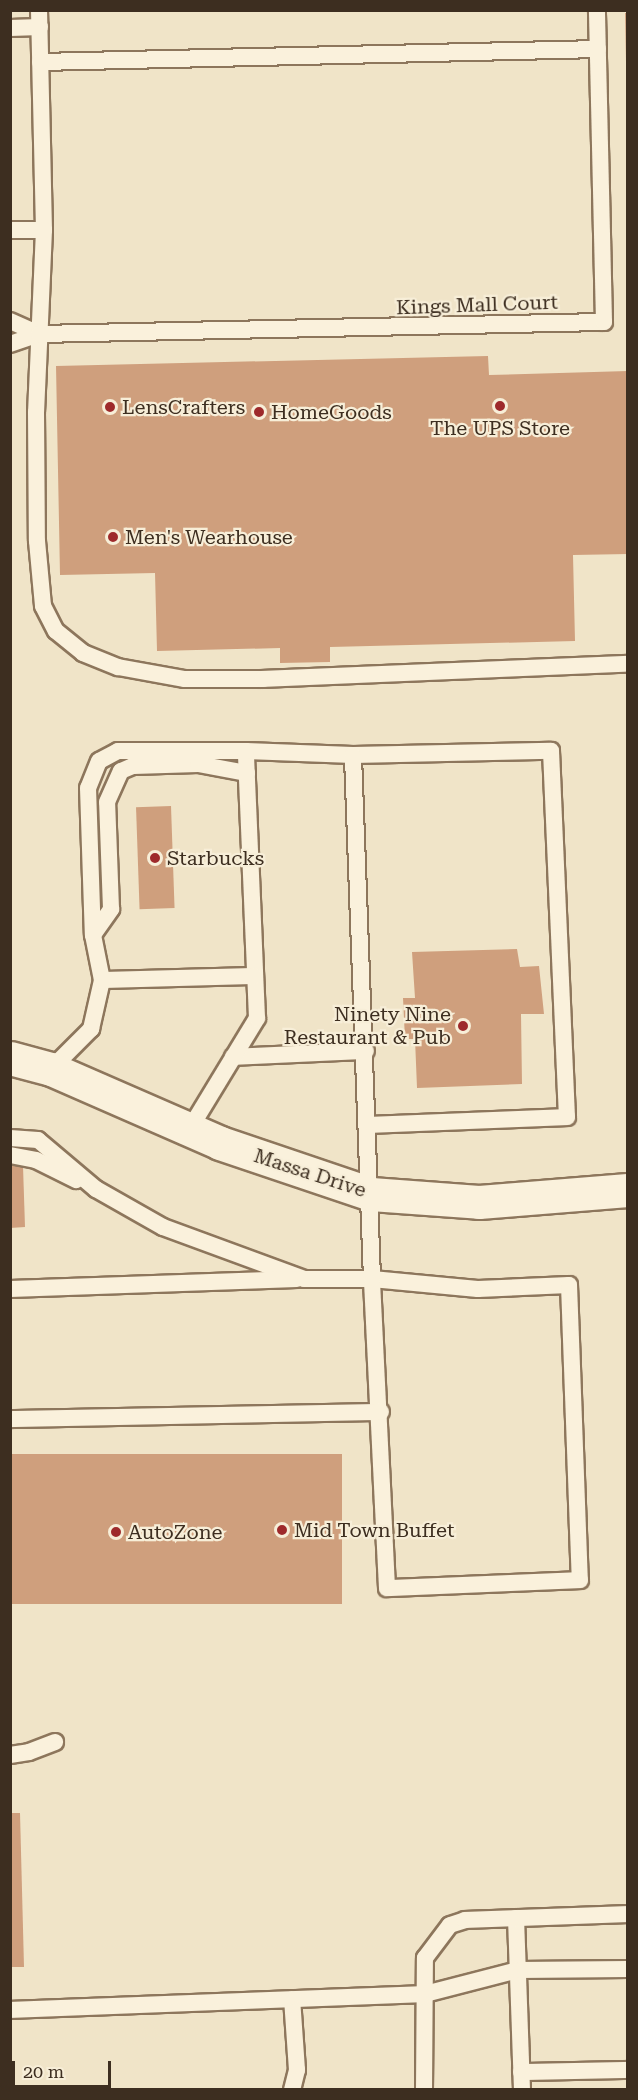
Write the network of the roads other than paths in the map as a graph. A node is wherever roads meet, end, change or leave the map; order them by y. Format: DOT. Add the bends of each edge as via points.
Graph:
graph roads {
  1 [pos="597,10"];
  2 [pos="39,19"];
  3 [pos="10,28"];
  4 [pos="598,49"];
  5 [pos="40,62"];
  6 [pos="10,230"];
  7 [pos="44,230"];
  8 [pos="10,321"];
  9 [pos="39,334"];
  10 [pos="10,344"];
  11 [pos="627,664"];
  12 [pos="246,751"];
  13 [pos="353,755"];
  14 [pos="247,773"];
  15 [pos="93,935"];
  16 [pos="254,976"];
  17 [pos="102,980"];
  18 [pos="366,1051"];
  19 [pos="10,1058"];
  20 [pos="233,1058"];
  21 [pos="51,1069"];
  22 [pos="369,1125"];
  23 [pos="189,1130"];
  24 [pos="10,1138"];
  25 [pos="10,1155"];
  26 [pos="96,1189"];
  27 [pos="627,1190"];
  28 [pos="371,1194"];
  29 [pos="304,1279"];
  30 [pos="372,1279"];
  31 [pos="10,1289"];
  32 [pos="381,1412"];
  33 [pos="10,1419"];
  34 [pos="55,1742"];
  35 [pos="10,1755"];
  36 [pos="627,1914"];
  37 [pos="516,1918"];
  38 [pos="627,1969"];
  39 [pos="518,1970"];
  40 [pos="425,1994"];
  41 [pos="292,1999"];
  42 [pos="10,2010"];
  43 [pos="627,2070"];
  44 [pos="521,2072"];
  45 [pos="291,2090"];
  46 [pos="424,2090"];
  47 [pos="522,2090"];
  1 -- 4 [label="lane, Kings Mall Court"];
  2 -- 3 [label="lane"];
  2 -- 5 [label="lane"];
  4 -- 5 [label="lane"];
  4 -- 9 [label="lane, Kings Mall Court" via="604,322"];
  5 -- 7 [label="lane"];
  6 -- 7 [label="lane"];
  7 -- 9 [label="lane"];
  8 -- 9 [label="lane, Kings Mall Court"];
  9 -- 10 [label="lane, Kings Mall Court"];
  9 -- 11 [label="lane" via="37,541 43,606 56,631 83,653 118,667 185,679"];
  12 -- 13 [label="lane"];
  12 -- 14 [label="lane"];
  12 -- 15 [label="lane" via="118,751 99,760 88,788"];
  13 -- 18 [label="lane"];
  13 -- 22 [label="lane" via="551,751 567,1117"];
  14 -- 15 [label="lane" via="198,764 133,766 121,771 107,802 111,909"];
  14 -- 16 [label="lane"];
  15 -- 17 [label="lane"];
  16 -- 17 [label="lane"];
  16 -- 20 [label="lane" via="257,1018"];
  17 -- 21 [label="lane" via="91,1029"];
  18 -- 20 [label="lane"];
  18 -- 22 [label="lane"];
  19 -- 21 [label="street, Massa Drive"];
  20 -- 23 [label="lane"];
  21 -- 23 [label="street, Massa Drive"];
  22 -- 28 [label="lane"];
  23 -- 28 [label="street, Massa Drive"];
  24 -- 26 [label="lane" via="38,1140"];
  25 -- 26 [label="lane" via="36,1160"];
  26 -- 29 [label="lane" via="163,1227"];
  27 -- 28 [label="street, Massa Drive" via="479,1202"];
  28 -- 30 [label="lane"];
  29 -- 30 [label="lane"];
  29 -- 31 [label="lane"];
  30 -- 32 [label="lane"];
  30 -- 32 [label="lane" via="478,1288 569,1285 580,1580 387,1588"];
  32 -- 33 [label="lane"];
  34 -- 35 [label="lane"];
  36 -- 37 [label="lane"];
  37 -- 39 [label="lane"];
  37 -- 40 [label="lane" via="465,1920 450,1925 425,1958"];
  38 -- 39 [label="lane"];
  39 -- 40 [label="lane"];
  39 -- 44 [label="lane"];
  40 -- 41 [label="lane"];
  40 -- 46 [label="lane"];
  41 -- 42 [label="lane"];
  41 -- 45 [label="lane" via="297,2070"];
  43 -- 44 [label="lane"];
  44 -- 47 [label="lane"];
}
